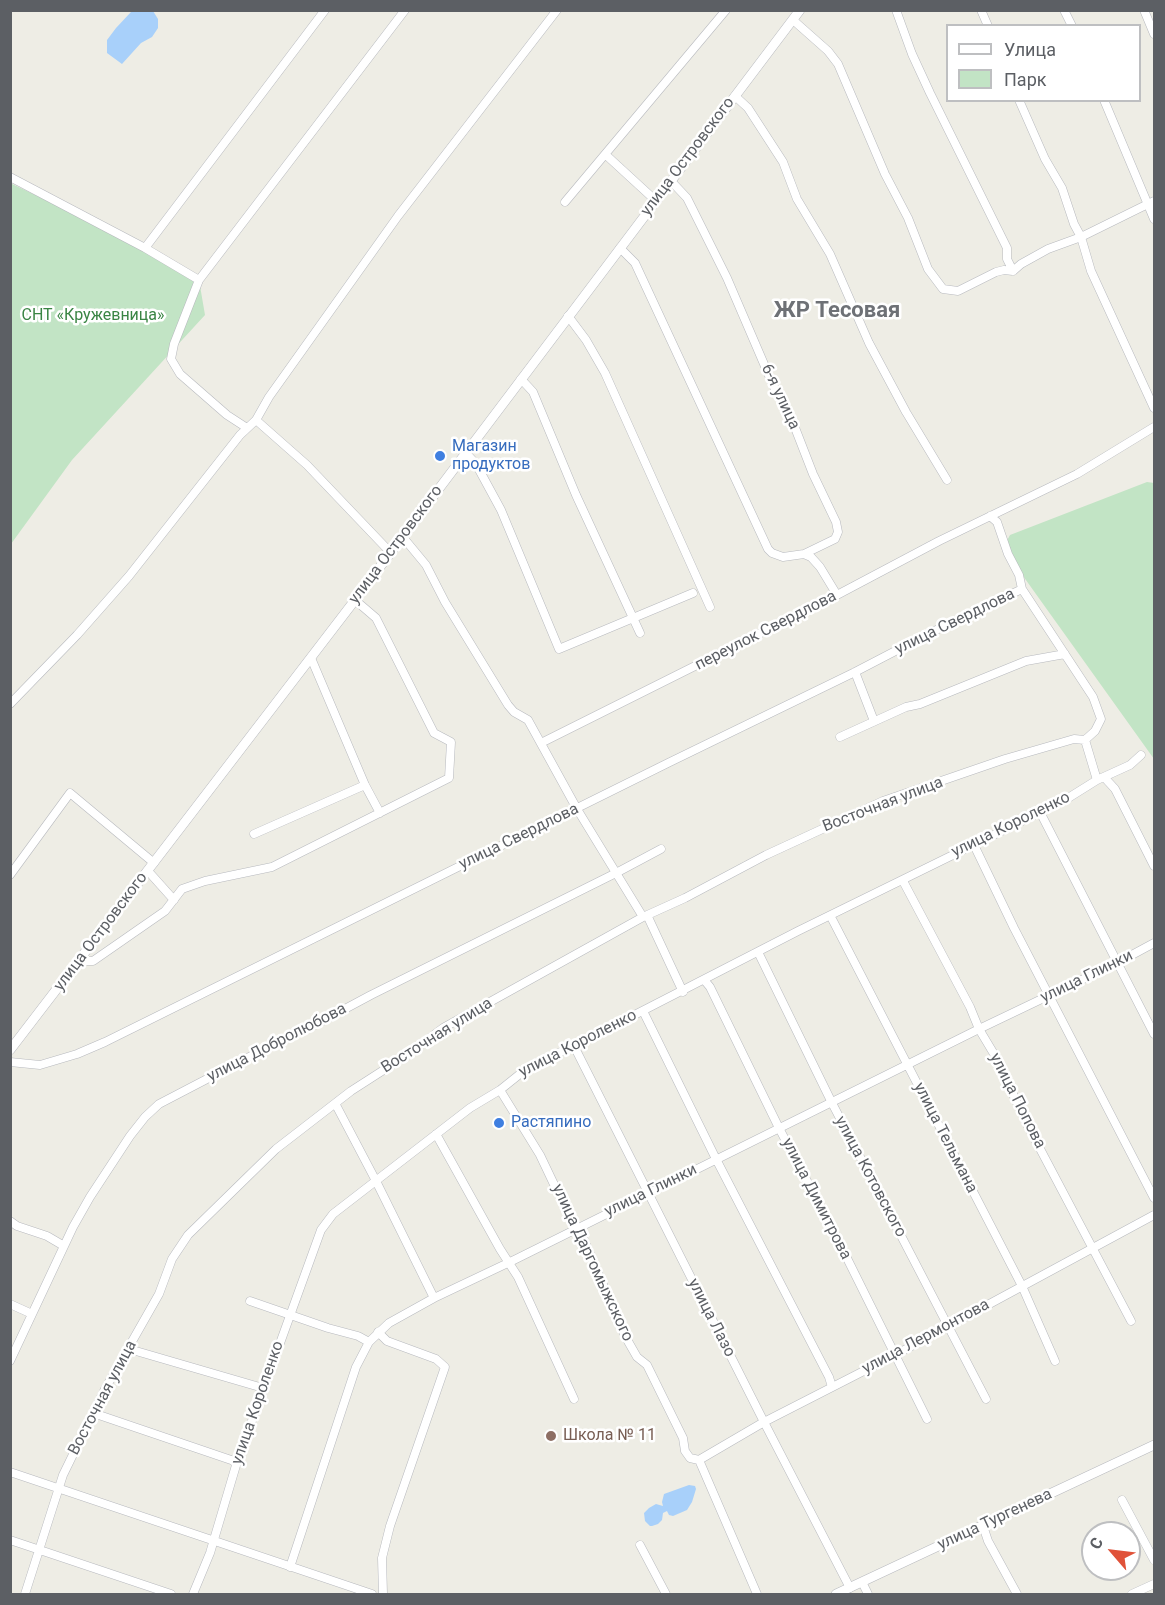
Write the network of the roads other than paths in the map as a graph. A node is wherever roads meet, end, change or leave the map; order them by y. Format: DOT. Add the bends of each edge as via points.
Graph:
graph roads {
  1 [pos="325,10"];
  2 [pos="405,10"];
  3 [pos="557,10"];
  4 [pos="726,10"];
  5 [pos="896,10"];
  6 [pos="1064,10"];
  7 [pos="1144,10"];
  8 [pos="796,13"];
  9 [pos="1071,24"];
  10 [pos="1155,34"];
  11 [pos="735,96"];
  12 [pos="1020,102"];
  13 [pos="1105,102"];
  14 [pos="606,156"];
  15 [pos="10,177"];
  16 [pos="671,181"];
  17 [pos="655,200"];
  18 [pos="565,202"];
  19 [pos="1151,202"];
  20 [pos="1155,219"];
  21 [pos="1081,237"];
  22 [pos="145,248"];
  23 [pos="620,248"];
  24 [pos="1013,271"];
  25 [pos="199,280"];
  26 [pos="568,316"];
  27 [pos="521,379"];
  28 [pos="1155,408"];
  29 [pos="256,420"];
  30 [pos="1155,427"];
  31 [pos="247,428"];
  32 [pos="466,453"];
  33 [pos="947,480"];
  34 [pos="990,516"];
  35 [pos="402,536"];
  36 [pos="390,552"];
  37 [pos="804,554"];
  38 [pos="1022,589"];
  39 [pos="693,593"];
  40 [pos="837,595"];
  41 [pos="355,600"];
  42 [pos="710,607"];
  43 [pos="634,618"];
  44 [pos="640,633"];
  45 [pos="1065,654"];
  46 [pos="311,658"];
  47 [pos="855,672"];
  48 [pos="10,704"];
  49 [pos="874,721"];
  50 [pos="840,737"];
  51 [pos="1085,740"];
  52 [pos="541,743"];
  53 [pos="1141,755"];
  54 [pos="1101,779"];
  55 [pos="365,785"];
  56 [pos="577,809"];
  57 [pos="1040,812"];
  58 [pos="380,813"];
  59 [pos="254,834"];
  60 [pos="974,845"];
  61 [pos="662,849"];
  62 [pos="1155,866"];
  63 [pos="151,867"];
  64 [pos="616,873"];
  65 [pos="10,875"];
  66 [pos="903,881"];
  67 [pos="174,900"];
  68 [pos="645,916"];
  69 [pos="831,917"];
  70 [pos="1155,943"];
  71 [pos="758,952"];
  72 [pos="79,961"];
  73 [pos="1117,963"];
  74 [pos="705,981"];
  75 [pos="683,992"];
  76 [pos="1050,996"];
  77 [pos="643,1011"];
  78 [pos="979,1029"];
  79 [pos="1155,1034"];
  80 [pos="574,1046"];
  81 [pos="10,1050"];
  82 [pos="10,1062"];
  83 [pos="908,1065"];
  84 [pos="500,1090"];
  85 [pos="832,1103"];
  86 [pos="336,1105"];
  87 [pos="779,1128"];
  88 [pos="436,1134"];
  89 [pos="716,1159"];
  90 [pos="376,1181"];
  91 [pos="647,1193"];
  92 [pos="1155,1198"];
  93 [pos="1155,1215"];
  94 [pos="10,1221"];
  95 [pos="576,1228"];
  96 [pos="64,1246"];
  97 [pos="1094,1247"];
  98 [pos="510,1262"];
  99 [pos="1022,1286"];
  100 [pos="434,1298"];
  101 [pos="250,1301"];
  102 [pos="10,1305"];
  103 [pos="32,1314"];
  104 [pos="290,1314"];
  105 [pos="1131,1321"];
  106 [pos="947,1326"];
  107 [pos="378,1332"];
  108 [pos="369,1342"];
  109 [pos="129,1349"];
  110 [pos="895,1355"];
  111 [pos="10,1361"];
  112 [pos="1055,1361"];
  113 [pos="832,1387"];
  114 [pos="263,1388"];
  115 [pos="574,1399"];
  116 [pos="986,1399"];
  117 [pos="93,1413"];
  118 [pos="927,1419"];
  119 [pos="764,1422"];
  120 [pos="1155,1445"];
  121 [pos="699,1460"];
  122 [pos="237,1462"];
  123 [pos="10,1472"];
  124 [pos="57,1488"];
  125 [pos="1122,1500"];
  126 [pos="983,1526"];
  127 [pos="10,1540"];
  128 [pos="214,1542"];
  129 [pos="640,1545"];
  130 [pos="40,1549"];
  131 [pos="1155,1560"];
  132 [pos="290,1568"];
  133 [pos="862,1582"];
  134 [pos="1155,1584"];
  135 [pos="850,1588"];
  136 [pos="25,1594"];
  137 [pos="171,1594"];
  138 [pos="193,1594"];
  139 [pos="372,1594"];
  140 [pos="383,1594"];
  141 [pos="666,1594"];
  142 [pos="757,1594"];
  143 [pos="836,1594"];
  144 [pos="868,1594"];
  145 [pos="1017,1594"];
  146 [pos="1132,1594"];
  1 -- 22 [label="street"];
  2 -- 25 [label="street"];
  3 -- 29 [label="street" via="398,216"];
  4 -- 14 [label="street"];
  5 -- 24 [label="street" via="930,93 1007,248"];
  6 -- 9 [label="street"];
  7 -- 10 [label="street"];
  8 -- 11 [label="street, улица Островского"];
  8 -- 24 [label="street" via="838,64 928,269 943,289 958,291 996,272"];
  11 -- 16 [label="street, улица Островского"];
  11 -- 33 [label="street" via="748,108 783,162 797,199 830,254 869,343"];
  12 -- 21 [label="street"];
  13 -- 19 [label="street"];
  14 -- 17 [label="street"];
  14 -- 18 [label="street"];
  15 -- 22 [label="street"];
  16 -- 17 [label="street, улица Островского"];
  16 -- 37 [label="street, 6-я улица" via="687,198 726,278 836,522 835,539"];
  17 -- 23 [label="street, улица Островского"];
  19 -- 20 [label="street"];
  19 -- 21 [label="street"];
  21 -- 24 [label="street" via="1036,255"];
  21 -- 28 [label="street" via="1091,271"];
  22 -- 25 [label="street"];
  23 -- 26 [label="street, улица Островского"];
  23 -- 37 [label="street" via="635,263 768,549 783,557"];
  25 -- 31 [label="street" via="171,359 180,374"];
  26 -- 27 [label="street, улица Островского"];
  26 -- 42 [label="street" via="605,373"];
  27 -- 32 [label="street, улица Островского"];
  27 -- 43 [label="street" via="533,392"];
  29 -- 31 [label="street"];
  29 -- 36 [label="street" via="307,465"];
  30 -- 34 [label="street, переулок Свердлова" via="1077,474"];
  31 -- 48 [label="street" via="129,576"];
  32 -- 35 [label="street, улица Островского"];
  32 -- 43 [label="street" via="501,510 559,649"];
  34 -- 38 [label="street" via="997,522"];
  34 -- 40 [label="street, переулок Свердлова"];
  35 -- 36 [label="street, улица Островского"];
  35 -- 52 [label="street" via="426,565 498,690 514,712 528,720"];
  36 -- 41 [label="street, улица Островского"];
  37 -- 40 [label="street" via="820,567"];
  38 -- 45 [label="street"];
  38 -- 47 [label="street, улица Свердлова"];
  39 -- 43 [label="street"];
  40 -- 52 [label="street, переулок Свердлова"];
  41 -- 46 [label="street, улица Островского"];
  41 -- 58 [label="street" via="375,618 434,734 451,742 448,778"];
  43 -- 44 [label="street"];
  45 -- 49 [label="street" via="1026,661"];
  45 -- 51 [label="street" via="1093,697 1101,719"];
  46 -- 55 [label="street"];
  46 -- 63 [label="street, улица Островского"];
  47 -- 49 [label="street"];
  47 -- 56 [label="street, улица Свердлова"];
  49 -- 50 [label="street"];
  51 -- 54 [label="street"];
  51 -- 68 [label="street, Восточная улица" via="1074,739 1005,759 861,810"];
  52 -- 56 [label="street"];
  53 -- 54 [label="street, улица Короленко"];
  54 -- 57 [label="street, улица Короленко"];
  54 -- 62 [label="street" via="1115,789"];
  55 -- 58 [label="street"];
  55 -- 59 [label="street"];
  56 -- 64 [label="street"];
  56 -- 82 [label="street, улица Свердлова" via="105,1042 40,1065"];
  57 -- 60 [label="street, улица Короленко"];
  57 -- 73 [label="street"];
  58 -- 67 [label="street" via="272,867 205,881 182,890"];
  60 -- 66 [label="street, улица Короленко"];
  60 -- 76 [label="street"];
  61 -- 64 [label="street, улица Добролюбова"];
  63 -- 65 [label="street" via="70,793"];
  63 -- 67 [label="street"];
  63 -- 72 [label="street, улица Островского"];
  64 -- 68 [label="street"];
  64 -- 96 [label="street, улица Добролюбова" via="159,1104 124,1144"];
  66 -- 69 [label="street, улица Короленко"];
  66 -- 78 [label="street, улица Попова"];
  67 -- 72 [label="street" via="93,961"];
  68 -- 75 [label="street"];
  68 -- 86 [label="street, Восточная улица" via="443,1028"];
  69 -- 71 [label="street, улица Короленко"];
  69 -- 83 [label="street, улица Тельмана"];
  70 -- 73 [label="street, улица Глинки"];
  71 -- 74 [label="street, улица Короленко"];
  71 -- 85 [label="street, улица Котовского"];
  72 -- 81 [label="street, улица Островского"];
  73 -- 76 [label="street, улица Глинки"];
  73 -- 79 [label="street"];
  74 -- 75 [label="street, улица Короленко"];
  74 -- 87 [label="street, улица Димитрова"];
  75 -- 77 [label="street, улица Короленко"];
  76 -- 78 [label="street, улица Глинки"];
  76 -- 92 [label="street"];
  77 -- 80 [label="street, улица Короленко"];
  77 -- 89 [label="street"];
  78 -- 83 [label="street, улица Глинки"];
  78 -- 97 [label="street, улица Попова"];
  80 -- 84 [label="street, улица Короленко" via="530,1066"];
  80 -- 91 [label="street, улица Лазо"];
  83 -- 85 [label="street, улица Глинки"];
  83 -- 99 [label="street, улица Тельмана"];
  84 -- 88 [label="street, улица Короленко"];
  84 -- 95 [label="street, улица Даргомыжского" via="540,1155"];
  85 -- 87 [label="street, улица Глинки"];
  85 -- 106 [label="street, улица Котовского"];
  86 -- 90 [label="street"];
  86 -- 109 [label="street, Восточная улица" via="261,1162 188,1235 172,1259 159,1294"];
  87 -- 89 [label="street, улица Глинки"];
  87 -- 110 [label="street, улица Димитрова"];
  88 -- 90 [label="street, улица Короленко"];
  88 -- 98 [label="street"];
  89 -- 91 [label="street, улица Глинки"];
  89 -- 113 [label="street"];
  90 -- 100 [label="street"];
  90 -- 104 [label="street, улица Короленко" via="333,1214 321,1230"];
  91 -- 95 [label="street, улица Глинки"];
  91 -- 119 [label="street, улица Лазо"];
  93 -- 97 [label="street, улица Лермонтова"];
  94 -- 96 [label="street"];
  95 -- 98 [label="street, улица Глинки"];
  95 -- 121 [label="street, улица Даргомыжского" via="625,1336 637,1357 647,1365 683,1438 685,1451 690,1458"];
  96 -- 103 [label="street, улица Добролюбова"];
  97 -- 99 [label="street, улица Лермонтова"];
  97 -- 105 [label="street, улица Попова"];
  98 -- 100 [label="street, улица Глинки"];
  98 -- 115 [label="street"];
  99 -- 106 [label="street, улица Лермонтова"];
  99 -- 112 [label="street, улица Тельмана"];
  100 -- 107 [label="street, улица Глинки"];
  101 -- 104 [label="street"];
  102 -- 103 [label="street"];
  103 -- 111 [label="street, улица Добролюбова"];
  104 -- 108 [label="street"];
  104 -- 114 [label="street, улица Короленко"];
  106 -- 110 [label="street, улица Лермонтова"];
  106 -- 116 [label="street, улица Котовского"];
  107 -- 108 [label="street, улица Глинки"];
  107 -- 140 [label="street" via="387,1341 436,1359 445,1367 390,1526 382,1558"];
  108 -- 132 [label="street, улица Глинки" via="356,1367"];
  109 -- 114 [label="street"];
  109 -- 117 [label="street, Восточная улица"];
  110 -- 113 [label="street, улица Лермонтова"];
  110 -- 118 [label="street, улица Димитрова"];
  113 -- 119 [label="street, улица Лермонтова"];
  114 -- 122 [label="street, улица Короленко"];
  117 -- 122 [label="street"];
  117 -- 124 [label="street, Восточная улица"];
  119 -- 121 [label="street, улица Лермонтова"];
  119 -- 135 [label="street, улица Лазо"];
  120 -- 126 [label="street, улица Тургенева"];
  121 -- 142 [label="street, улица Даргомыжского"];
  122 -- 128 [label="street, улица Короленко"];
  123 -- 124 [label="street"];
  124 -- 128 [label="street"];
  124 -- 130 [label="street, Восточная улица"];
  125 -- 131 [label="street"];
  126 -- 133 [label="street, улица Тургенева"];
  126 -- 145 [label="street"];
  127 -- 130 [label="street"];
  128 -- 132 [label="street"];
  128 -- 138 [label="street, улица Короленко"];
  129 -- 141 [label="street"];
  130 -- 136 [label="street, Восточная улица"];
  130 -- 137 [label="street"];
  132 -- 139 [label="street"];
  133 -- 135 [label="street, улица Тургенева"];
  133 -- 144 [label="street"];
  134 -- 146 [label="street"];
  135 -- 143 [label="street, улица Тургенева"];
}
